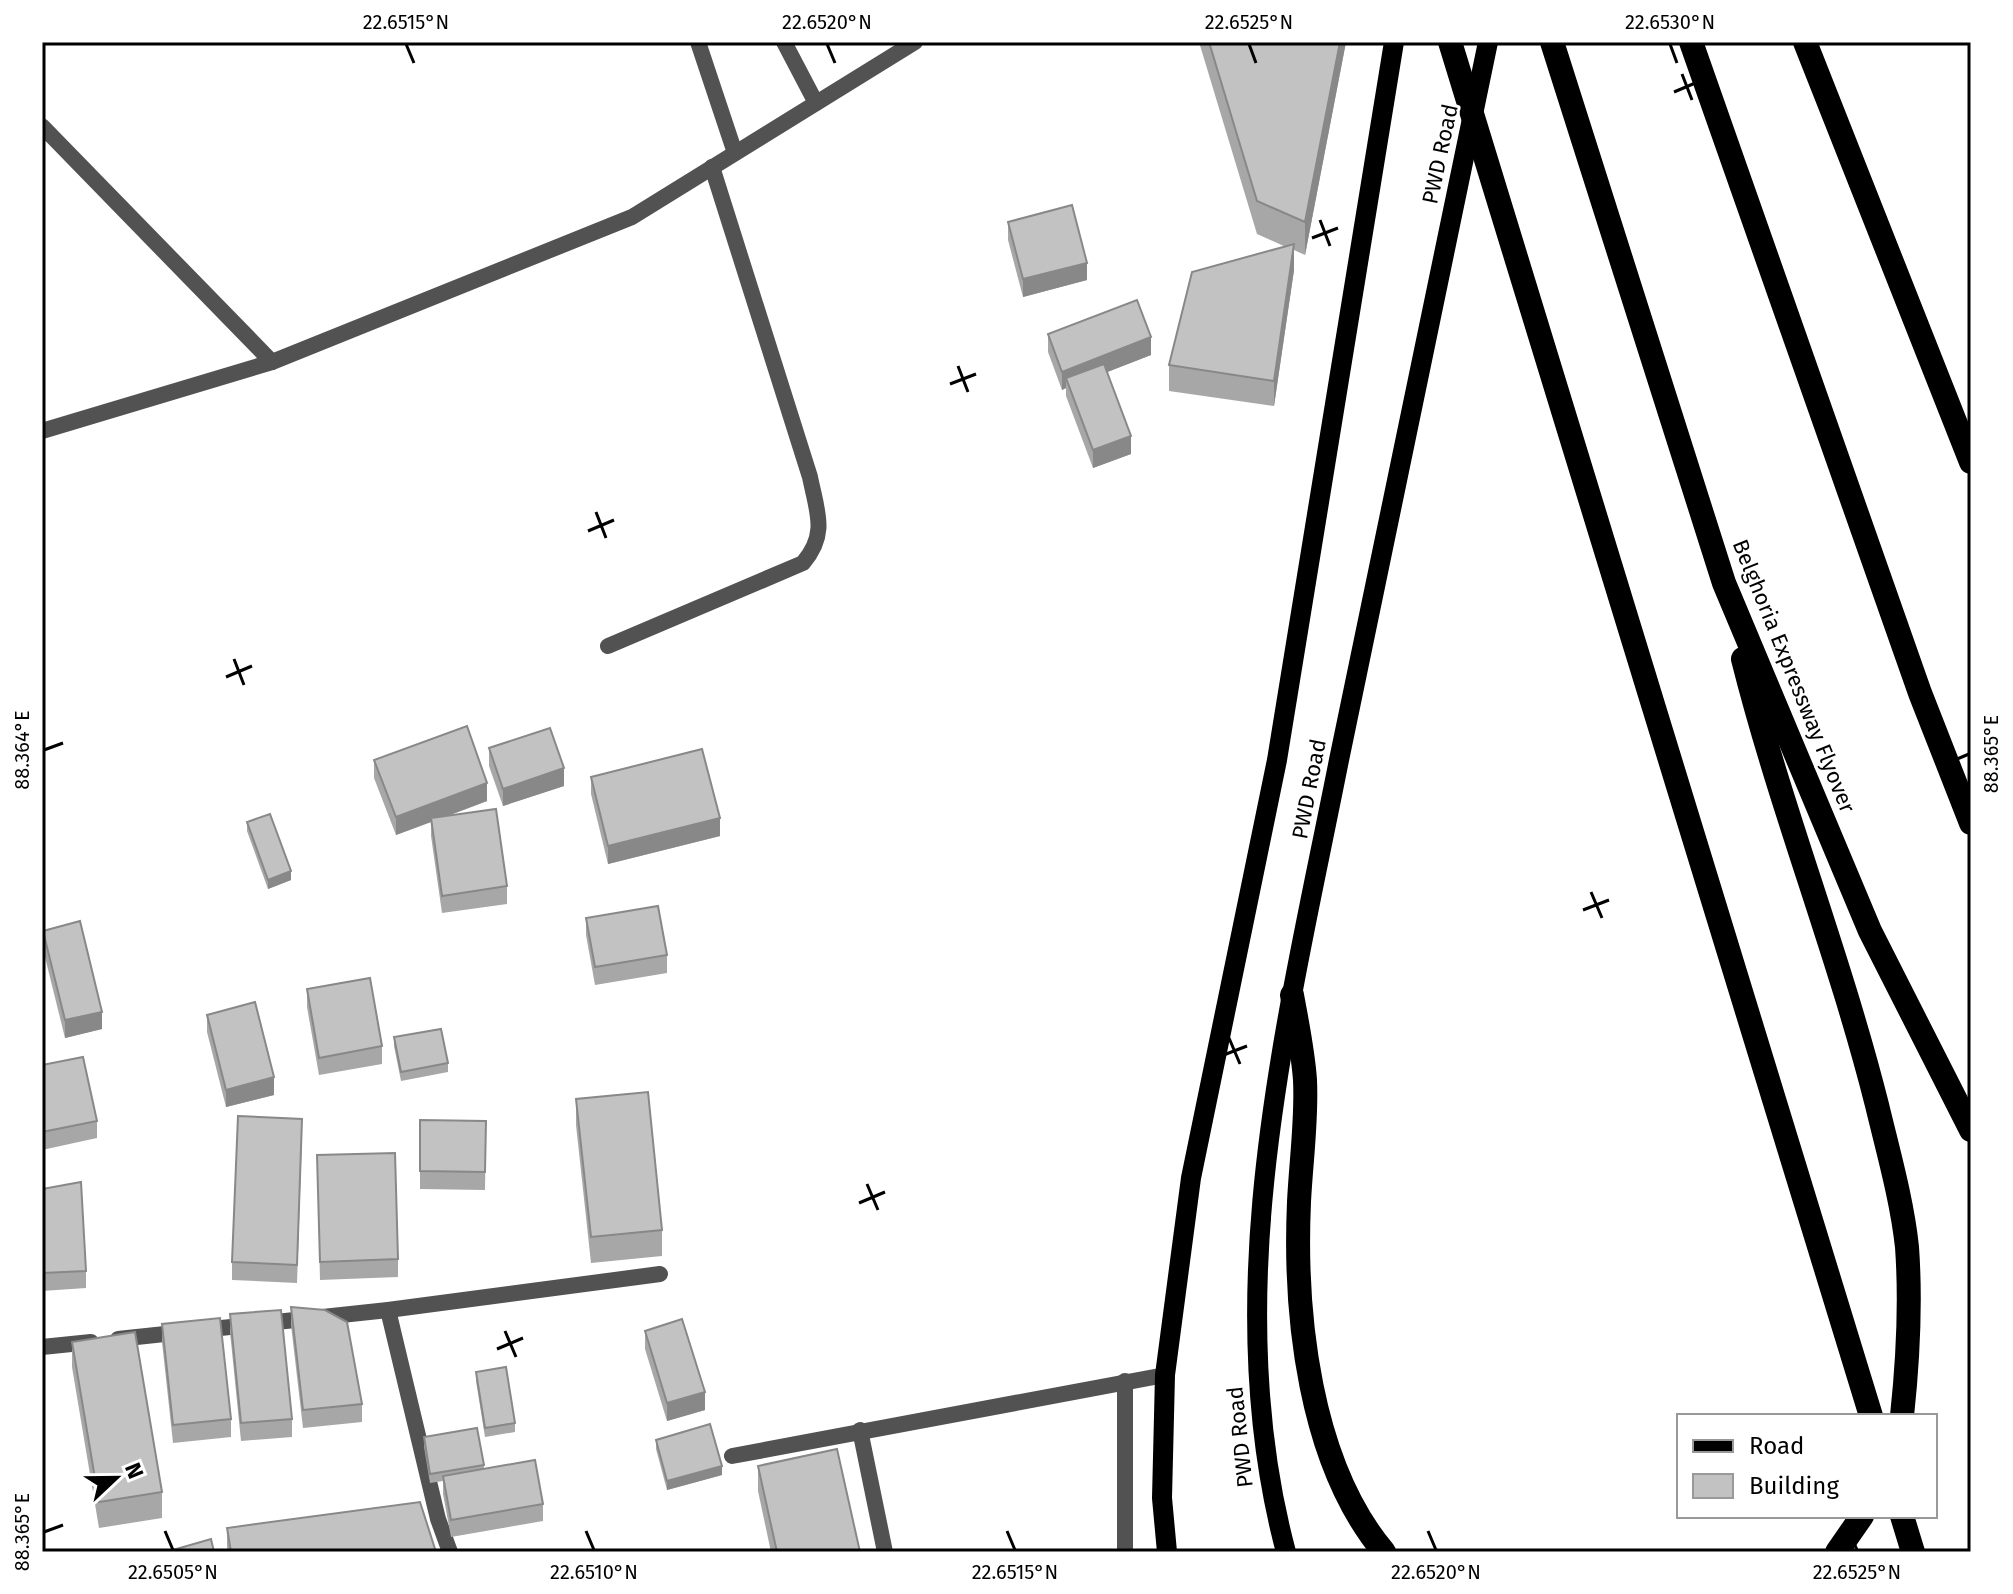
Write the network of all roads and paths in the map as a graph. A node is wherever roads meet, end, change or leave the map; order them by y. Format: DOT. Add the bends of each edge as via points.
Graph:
graph roads {
  1 [pos="698,42"];
  2 [pos="784,42"];
  3 [pos="915,42"];
  4 [pos="1394,42"];
  5 [pos="1450,42"];
  6 [pos="1488,42"];
  7 [pos="1552,42"];
  8 [pos="1691,42"];
  9 [pos="1805,42"];
  10 [pos="816,103"];
  11 [pos="42,126"];
  12 [pos="735,153"];
  13 [pos="712,167"];
  14 [pos="272,362"];
  15 [pos="42,431"];
  16 [pos="1971,462"];
  17 [pos="1724,583"];
  18 [pos="608,646"];
  19 [pos="1971,823"];
  20 [pos="1292,995"];
  21 [pos="1971,1130"];
  22 [pos="660,1274"];
  23 [pos="388,1310"];
  24 [pos="42,1347"];
  25 [pos="1165,1375"];
  26 [pos="1125,1381"];
  27 [pos="1870,1414"];
  28 [pos="1902,1414"];
  29 [pos="860,1430"];
  30 [pos="732,1456"];
  31 [pos="1861,1518"];
  32 [pos="1903,1518"];
  33 [pos="450,1552"];
  34 [pos="885,1552"];
  35 [pos="1125,1552"];
  36 [pos="1167,1552"];
  37 [pos="1286,1552"];
  38 [pos="1384,1552"];
  39 [pos="1837,1552"];
  40 [pos="1913,1552"];
  1 -- 12 [label="street"];
  2 -- 10 [label="street"];
  3 -- 10 [label="street"];
  4 -- 25 [label="main road, PWD Road" via="1277,760 1191,1178"];
  5 -- 27 [label="highway"];
  6 -- 20 [label="main road, PWD Road"];
  7 -- 17 [label="highway, Belghoria Expressway Flyover"];
  8 -- 19 [label="highway"];
  9 -- 16 [label="highway"];
  10 -- 12 [label="street"];
  11 -- 14 [label="street"];
  12 -- 13 [label="street"];
  13 -- 14 [label="street" via="632,217"];
  13 -- 18 [label="street" via="810,477 820,528 817,547 803,563"];
  14 -- 15 [label="street"];
  17 -- 21 [label="highway, Belghoria Expressway Flyover" via="1870,931"];
  17 -- 28 [label="highway" via="1766,750 1859,1035 1885,1138 1907,1245 1909,1347"];
  20 -- 37 [label="main road, PWD Road" via="1263,1180 1257,1302 1257,1391 1268,1488"];
  20 -- 38 [label="highway" via="1305,1080 1299,1264 1306,1363 1332,1455 1356,1510"];
  22 -- 23 [label="street"];
  23 -- 24 [label="street"];
  23 -- 33 [label="street"];
  25 -- 26 [label="street"];
  25 -- 36 [label="main road, PWD Road" via="1162,1498"];
  26 -- 29 [label="street"];
  26 -- 35 [label="street"];
  29 -- 30 [label="street"];
  29 -- 34 [label="street"];
  31 -- 39 [label="highway"];
  32 -- 40 [label="highway"];
}
